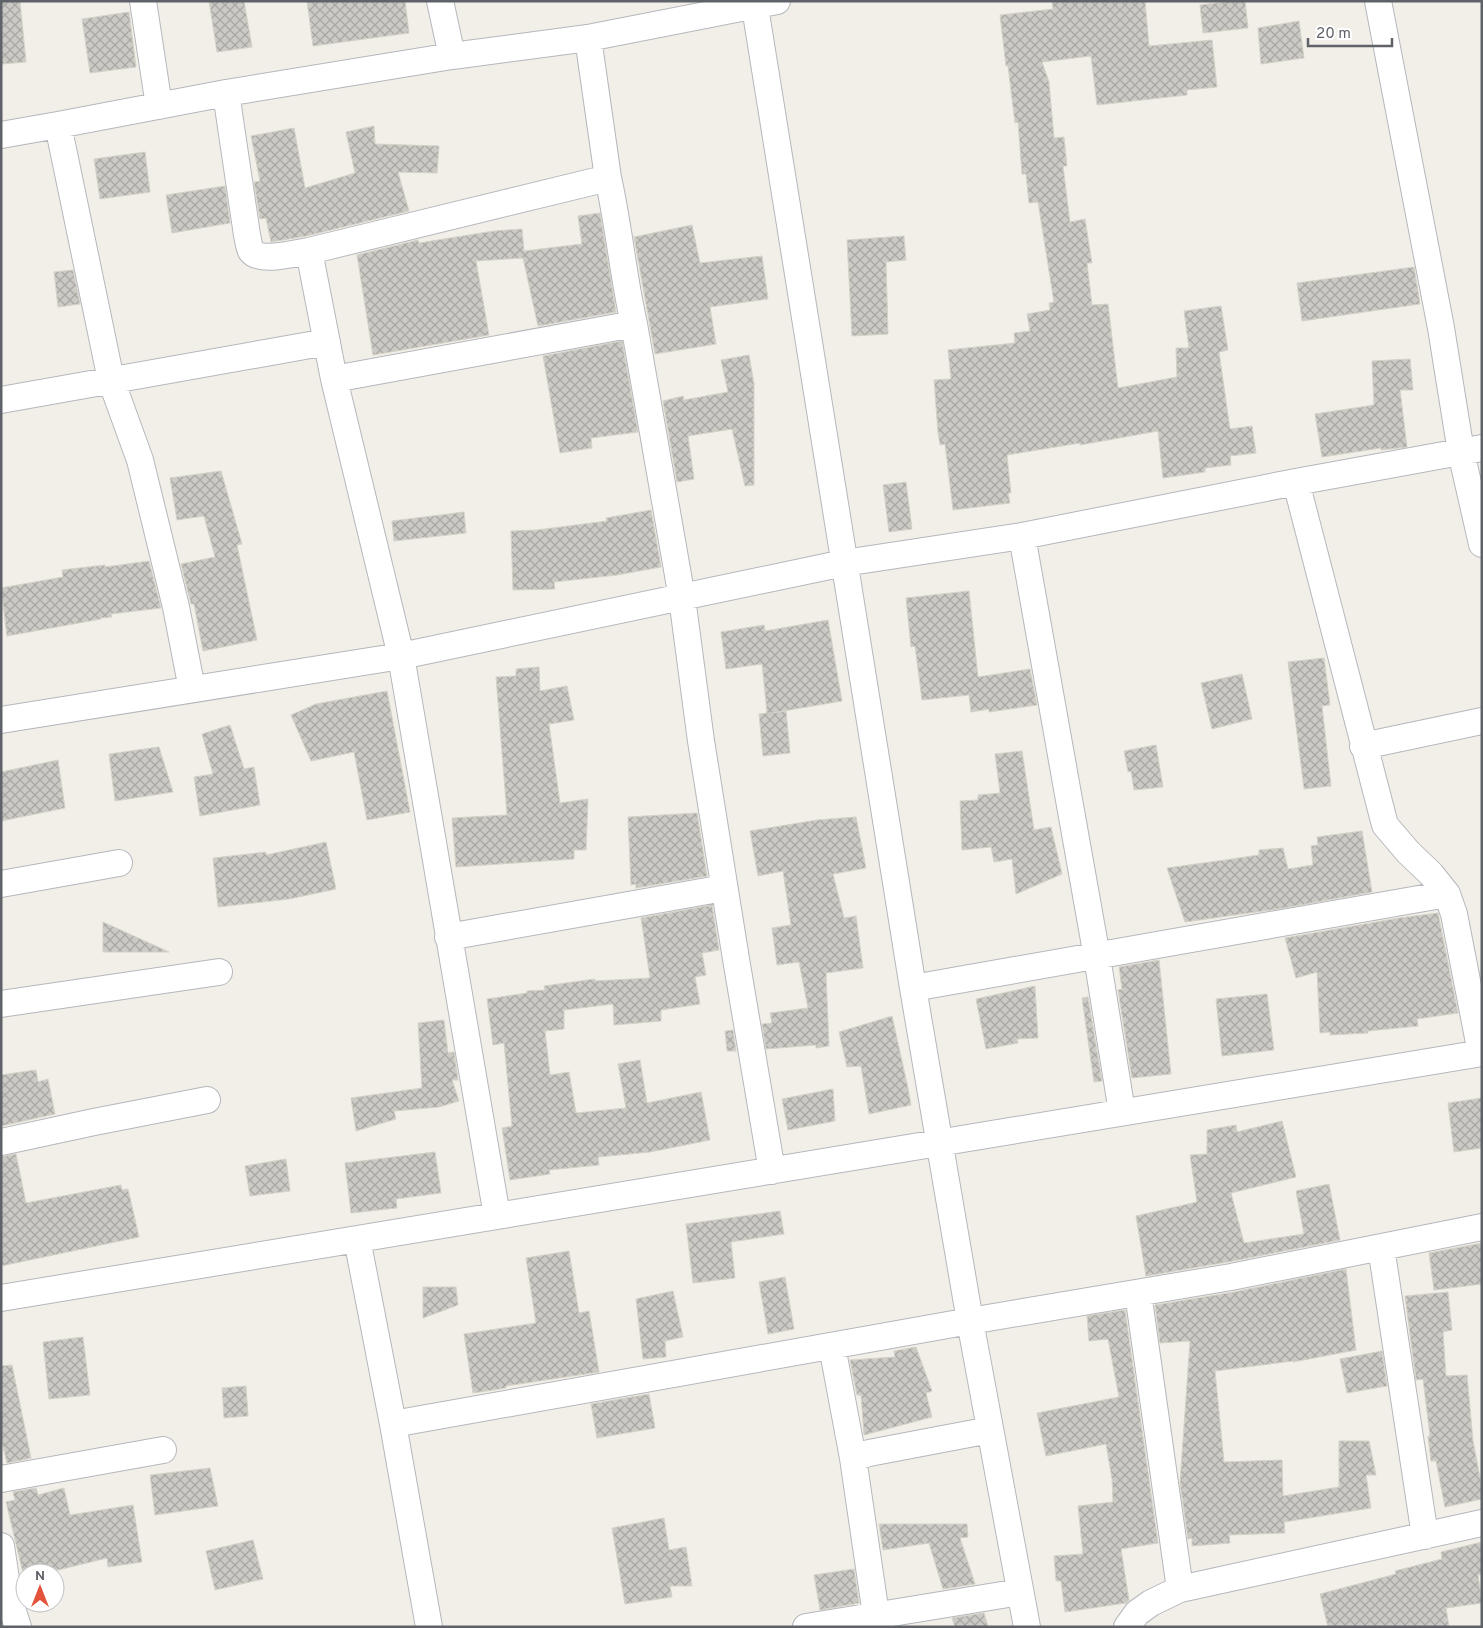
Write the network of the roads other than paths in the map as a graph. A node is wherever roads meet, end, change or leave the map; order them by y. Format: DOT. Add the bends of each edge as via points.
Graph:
graph roads {
  1 [pos="143,1"];
  2 [pos="440,1"];
  3 [pos="1378,1"];
  4 [pos="762,3"];
  5 [pos="588,38"];
  6 [pos="452,56"];
  7 [pos="226,93"];
  8 [pos="159,106"];
  9 [pos="58,126"];
  10 [pos="1,135"];
  11 [pos="608,178"];
  12 [pos="309,251"];
  13 [pos="634,324"];
  14 [pos="327,342"];
  15 [pos="334,379"];
  16 [pos="111,380"];
  17 [pos="1,400"];
  18 [pos="1472,450"];
  19 [pos="1296,482"];
  20 [pos="1022,536"];
  21 [pos="1482,544"];
  22 [pos="844,563"];
  23 [pos="682,598"];
  24 [pos="401,656"];
  25 [pos="192,689"];
  26 [pos="1,720"];
  27 [pos="1482,721"];
  28 [pos="1363,746"];
  29 [pos="119,863"];
  30 [pos="1,884"];
  31 [pos="724,888"];
  32 [pos="1447,894"];
  33 [pos="448,937"];
  34 [pos="1097,957"];
  35 [pos="219,972"];
  36 [pos="913,988"];
  37 [pos="1,1004"];
  38 [pos="1481,1053"];
  39 [pos="207,1100"];
  40 [pos="1122,1112"];
  41 [pos="1,1142"];
  42 [pos="939,1143"];
  43 [pos="772,1170"];
  44 [pos="497,1216"];
  45 [pos="1482,1226"];
  46 [pos="357,1239"];
  47 [pos="1380,1247"];
  48 [pos="1138,1293"];
  49 [pos="1,1298"];
  50 [pos="970,1321"];
  51 [pos="832,1346"];
  52 [pos="393,1424"];
  53 [pos="990,1430"];
  54 [pos="163,1450"];
  55 [pos="853,1458"];
  56 [pos="1,1479"];
  57 [pos="1482,1524"];
  58 [pos="1425,1536"];
  59 [pos="1,1546"];
  60 [pos="1180,1589"];
  61 [pos="1020,1592"];
  62 [pos="876,1615"];
  63 [pos="18,1627"];
  64 [pos="429,1627"];
  65 [pos="806,1627"];
  66 [pos="1027,1627"];
  67 [pos="1127,1627"];
  1 -- 8 [label="street"];
  2 -- 6 [label="street"];
  3 -- 18 [label="street" via="1441,328"];
  4 -- 5 [label="street"];
  4 -- 22 [label="street"];
  5 -- 6 [label="street"];
  5 -- 11 [label="street"];
  6 -- 7 [label="street"];
  7 -- 8 [label="street"];
  7 -- 12 [label="street" via="251,250 258,256 269,257"];
  8 -- 9 [label="street"];
  9 -- 10 [label="street"];
  9 -- 16 [label="street"];
  11 -- 12 [label="street"];
  11 -- 13 [label="street"];
  12 -- 14 [label="street"];
  13 -- 15 [label="street"];
  13 -- 23 [label="street"];
  14 -- 15 [label="street"];
  14 -- 16 [label="street"];
  15 -- 24 [label="street"];
  16 -- 17 [label="street"];
  16 -- 25 [label="street" via="140,460 176,607"];
  18 -- 19 [label="street"];
  18 -- 21 [label="street"];
  19 -- 20 [label="street"];
  19 -- 28 [label="street"];
  20 -- 22 [label="street"];
  20 -- 34 [label="street"];
  22 -- 23 [label="street"];
  22 -- 36 [label="street"];
  23 -- 24 [label="street"];
  23 -- 31 [label="street"];
  24 -- 25 [label="street"];
  24 -- 33 [label="street"];
  25 -- 26 [label="street"];
  27 -- 28 [label="street"];
  28 -- 32 [label="street" via="1385,825"];
  29 -- 30 [label="street"];
  31 -- 33 [label="street"];
  31 -- 43 [label="street"];
  32 -- 34 [label="street"];
  32 -- 38 [label="street" via="1454,914"];
  33 -- 44 [label="street"];
  34 -- 36 [label="street"];
  34 -- 40 [label="street"];
  35 -- 37 [label="street"];
  36 -- 42 [label="street"];
  38 -- 40 [label="street"];
  39 -- 41 [label="street"];
  40 -- 42 [label="street"];
  42 -- 43 [label="street"];
  42 -- 50 [label="street"];
  43 -- 44 [label="street"];
  44 -- 46 [label="street"];
  45 -- 47 [label="street"];
  46 -- 49 [label="street"];
  46 -- 52 [label="street"];
  47 -- 48 [label="street"];
  47 -- 58 [label="street"];
  48 -- 50 [label="street"];
  48 -- 60 [label="street"];
  50 -- 51 [label="street"];
  50 -- 53 [label="street"];
  51 -- 52 [label="street"];
  51 -- 55 [label="street"];
  52 -- 64 [label="street"];
  53 -- 55 [label="street"];
  53 -- 61 [label="street"];
  54 -- 56 [label="street"];
  55 -- 62 [label="street"];
  57 -- 58 [label="street"];
  58 -- 60 [label="street"];
  59 -- 63 [label="street" via="9,1598"];
  60 -- 67 [label="street" via="1137,1613"];
  61 -- 62 [label="street"];
  61 -- 66 [label="street"];
  62 -- 65 [label="street"];
}
